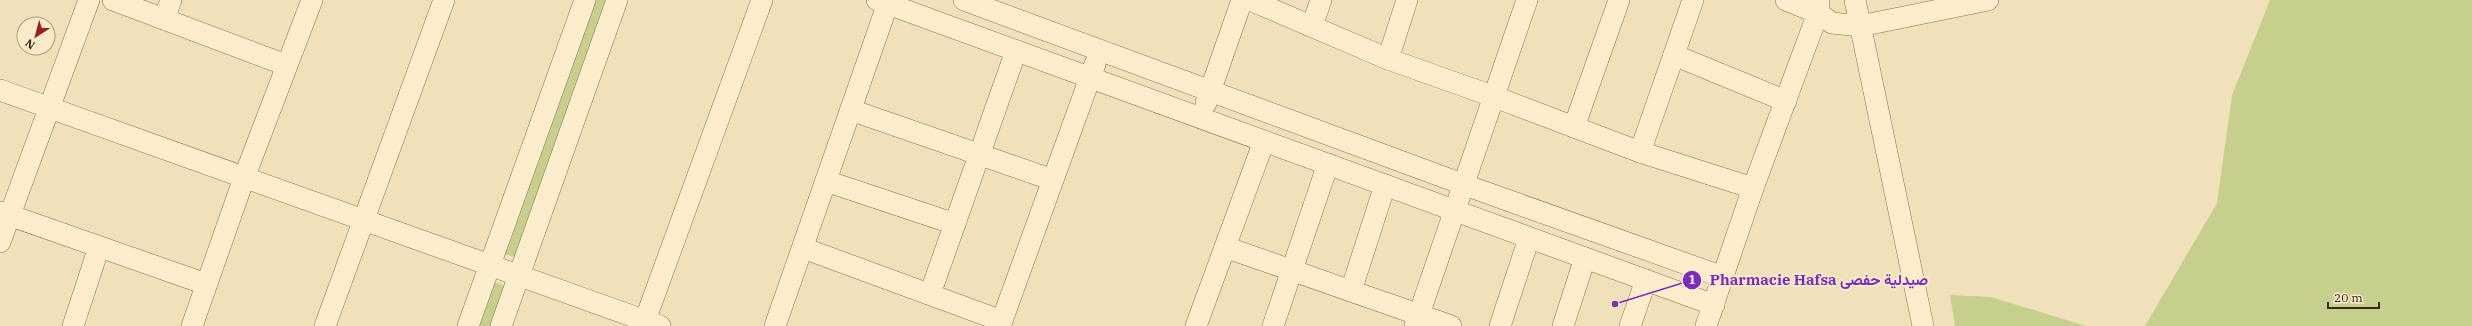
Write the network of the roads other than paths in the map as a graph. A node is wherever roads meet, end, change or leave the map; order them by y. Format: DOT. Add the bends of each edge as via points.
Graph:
graph roads {
  1 [pos="89,0"];
  2 [pos="113,0"];
  3 [pos="312,0"];
  4 [pos="444,0"];
  5 [pos="585,0"];
  6 [pos="617,0"];
  7 [pos="762,0"];
  8 [pos="1242,0"];
  9 [pos="1250,0"];
  10 [pos="1322,0"];
  11 [pos="1406,0"];
  12 [pos="1527,0"];
  13 [pos="1619,0"];
  14 [pos="1693,0"];
  15 [pos="1786,0"];
  16 [pos="1855,0"];
  17 [pos="1988,0"];
  18 [pos="885,1"];
  19 [pos="974,2"];
  20 [pos="1952,3"];
  21 [pos="1819,7"];
  22 [pos="168,10"];
  23 [pos="1312,26"];
  24 [pos="1860,26"];
  25 [pos="1100,50"];
  26 [pos="1016,51"];
  27 [pos="1674,55"];
  28 [pos="1388,59"];
  29 [pos="286,65"];
  30 [pos="1090,78"];
  31 [pos="0,90"];
  32 [pos="1210,91"];
  33 [pos="1495,97"];
  34 [pos="1786,101"];
  35 [pos="48,108"];
  36 [pos="851,110"];
  37 [pos="1200,118"];
  38 [pos="1574,127"];
  39 [pos="1264,141"];
  40 [pos="1640,152"];
  41 [pos="979,154"];
  42 [pos="1328,164"];
  43 [pos="244,178"];
  44 [pos="1053,180"];
  45 [pos="826,181"];
  46 [pos="1385,185"];
  47 [pos="1465,185"];
  48 [pos="1753,188"];
  49 [pos="1456,211"];
  50 [pos="5,214"];
  51 [pos="363,220"];
  52 [pos="955,224"];
  53 [pos="1529,238"];
  54 [pos="0,242"];
  55 [pos="100,247"];
  56 [pos="1225,247"];
  57 [pos="803,248"];
  58 [pos="1586,258"];
  59 [pos="490,265"];
  60 [pos="1292,270"];
  61 [pos="519,276"];
  62 [pos="1723,277"];
  63 [pos="1646,280"];
  64 [pos="206,284"];
  65 [pos="1351,291"];
  66 [pos="930,294"];
  67 [pos="1714,305"];
  68 [pos="1417,320"];
  69 [pos="649,324"];
  70 [pos="1001,324"];
  71 [pos="73,326"];
  72 [pos="192,326"];
  73 [pos="325,326"];
  74 [pos="468,326"];
  75 [pos="501,326"];
  76 [pos="775,326"];
  77 [pos="1196,326"];
  78 [pos="1273,326"];
  79 [pos="1450,326"];
  80 [pos="1500,326"];
  81 [pos="1563,326"];
  82 [pos="1630,326"];
  83 [pos="1706,326"];
  84 [pos="1923,326"];
  1 -- 35 [label="street"];
  2 -- 22 [label="street"];
  3 -- 29 [label="street"];
  4 -- 51 [label="street"];
  5 -- 59 [label="street"];
  6 -- 61 [label="street"];
  7 -- 69 [label="street"];
  8 -- 32 [label="street"];
  9 -- 23 [label="street"];
  10 -- 23 [label="street"];
  11 -- 28 [label="street"];
  12 -- 33 [label="street"];
  13 -- 38 [label="street"];
  14 -- 27 [label="street"];
  15 -- 21 [label="street"];
  16 -- 24 [label="street"];
  17 -- 20 [label="street"];
  18 -- 26 [label="street"];
  18 -- 36 [label="street"];
  19 -- 25 [label="street"];
  20 -- 24 [label="street"];
  21 -- 24 [label="street" via="1832,23"];
  21 -- 34 [label="street"];
  22 -- 29 [label="street"];
  23 -- 28 [label="street"];
  24 -- 84 [label="street"];
  25 -- 30 [label="street"];
  25 -- 32 [label="street"];
  26 -- 30 [label="street"];
  26 -- 41 [label="street"];
  27 -- 34 [label="street"];
  27 -- 40 [label="street"];
  28 -- 33 [label="street"];
  29 -- 43 [label="street"];
  30 -- 37 [label="street"];
  30 -- 44 [label="street"];
  31 -- 35 [label="street"];
  32 -- 37 [label="street"];
  32 -- 47 [label="street"];
  33 -- 38 [label="street"];
  33 -- 47 [label="street"];
  34 -- 48 [label="street"];
  35 -- 43 [label="street"];
  35 -- 50 [label="street"];
  36 -- 41 [label="street"];
  36 -- 45 [label="street"];
  37 -- 39 [label="street"];
  38 -- 40 [label="street"];
  39 -- 42 [label="street"];
  39 -- 56 [label="street"];
  40 -- 48 [label="street"];
  41 -- 44 [label="street"];
  41 -- 52 [label="street"];
  42 -- 46 [label="street"];
  42 -- 60 [label="street"];
  43 -- 51 [label="street"];
  43 -- 64 [label="street"];
  44 -- 70 [label="street"];
  45 -- 52 [label="street"];
  45 -- 57 [label="street"];
  46 -- 49 [label="street"];
  46 -- 65 [label="street"];
  47 -- 49 [label="street"];
  47 -- 62 [label="street"];
  48 -- 62 [label="street"];
  49 -- 53 [label="street"];
  49 -- 68 [label="street"];
  50 -- 54 [label="street"];
  50 -- 55 [label="street"];
  51 -- 59 [label="street"];
  51 -- 73 [label="street"];
  52 -- 66 [label="street"];
  53 -- 58 [label="street"];
  53 -- 80 [label="street"];
  55 -- 64 [label="street"];
  55 -- 71 [label="street"];
  56 -- 60 [label="street"];
  56 -- 77 [label="street"];
  57 -- 66 [label="street"];
  57 -- 76 [label="street"];
  58 -- 63 [label="street"];
  58 -- 81 [label="street"];
  59 -- 61 [label="street"];
  59 -- 74 [label="street"];
  60 -- 65 [label="street"];
  60 -- 78 [label="street"];
  61 -- 69 [label="street"];
  61 -- 75 [label="street"];
  62 -- 67 [label="street"];
  63 -- 67 [label="street"];
  63 -- 82 [label="street"];
  64 -- 72 [label="street"];
  65 -- 68 [label="street"];
  66 -- 70 [label="street"];
  67 -- 83 [label="street"];
  68 -- 79 [label="street"];
}
